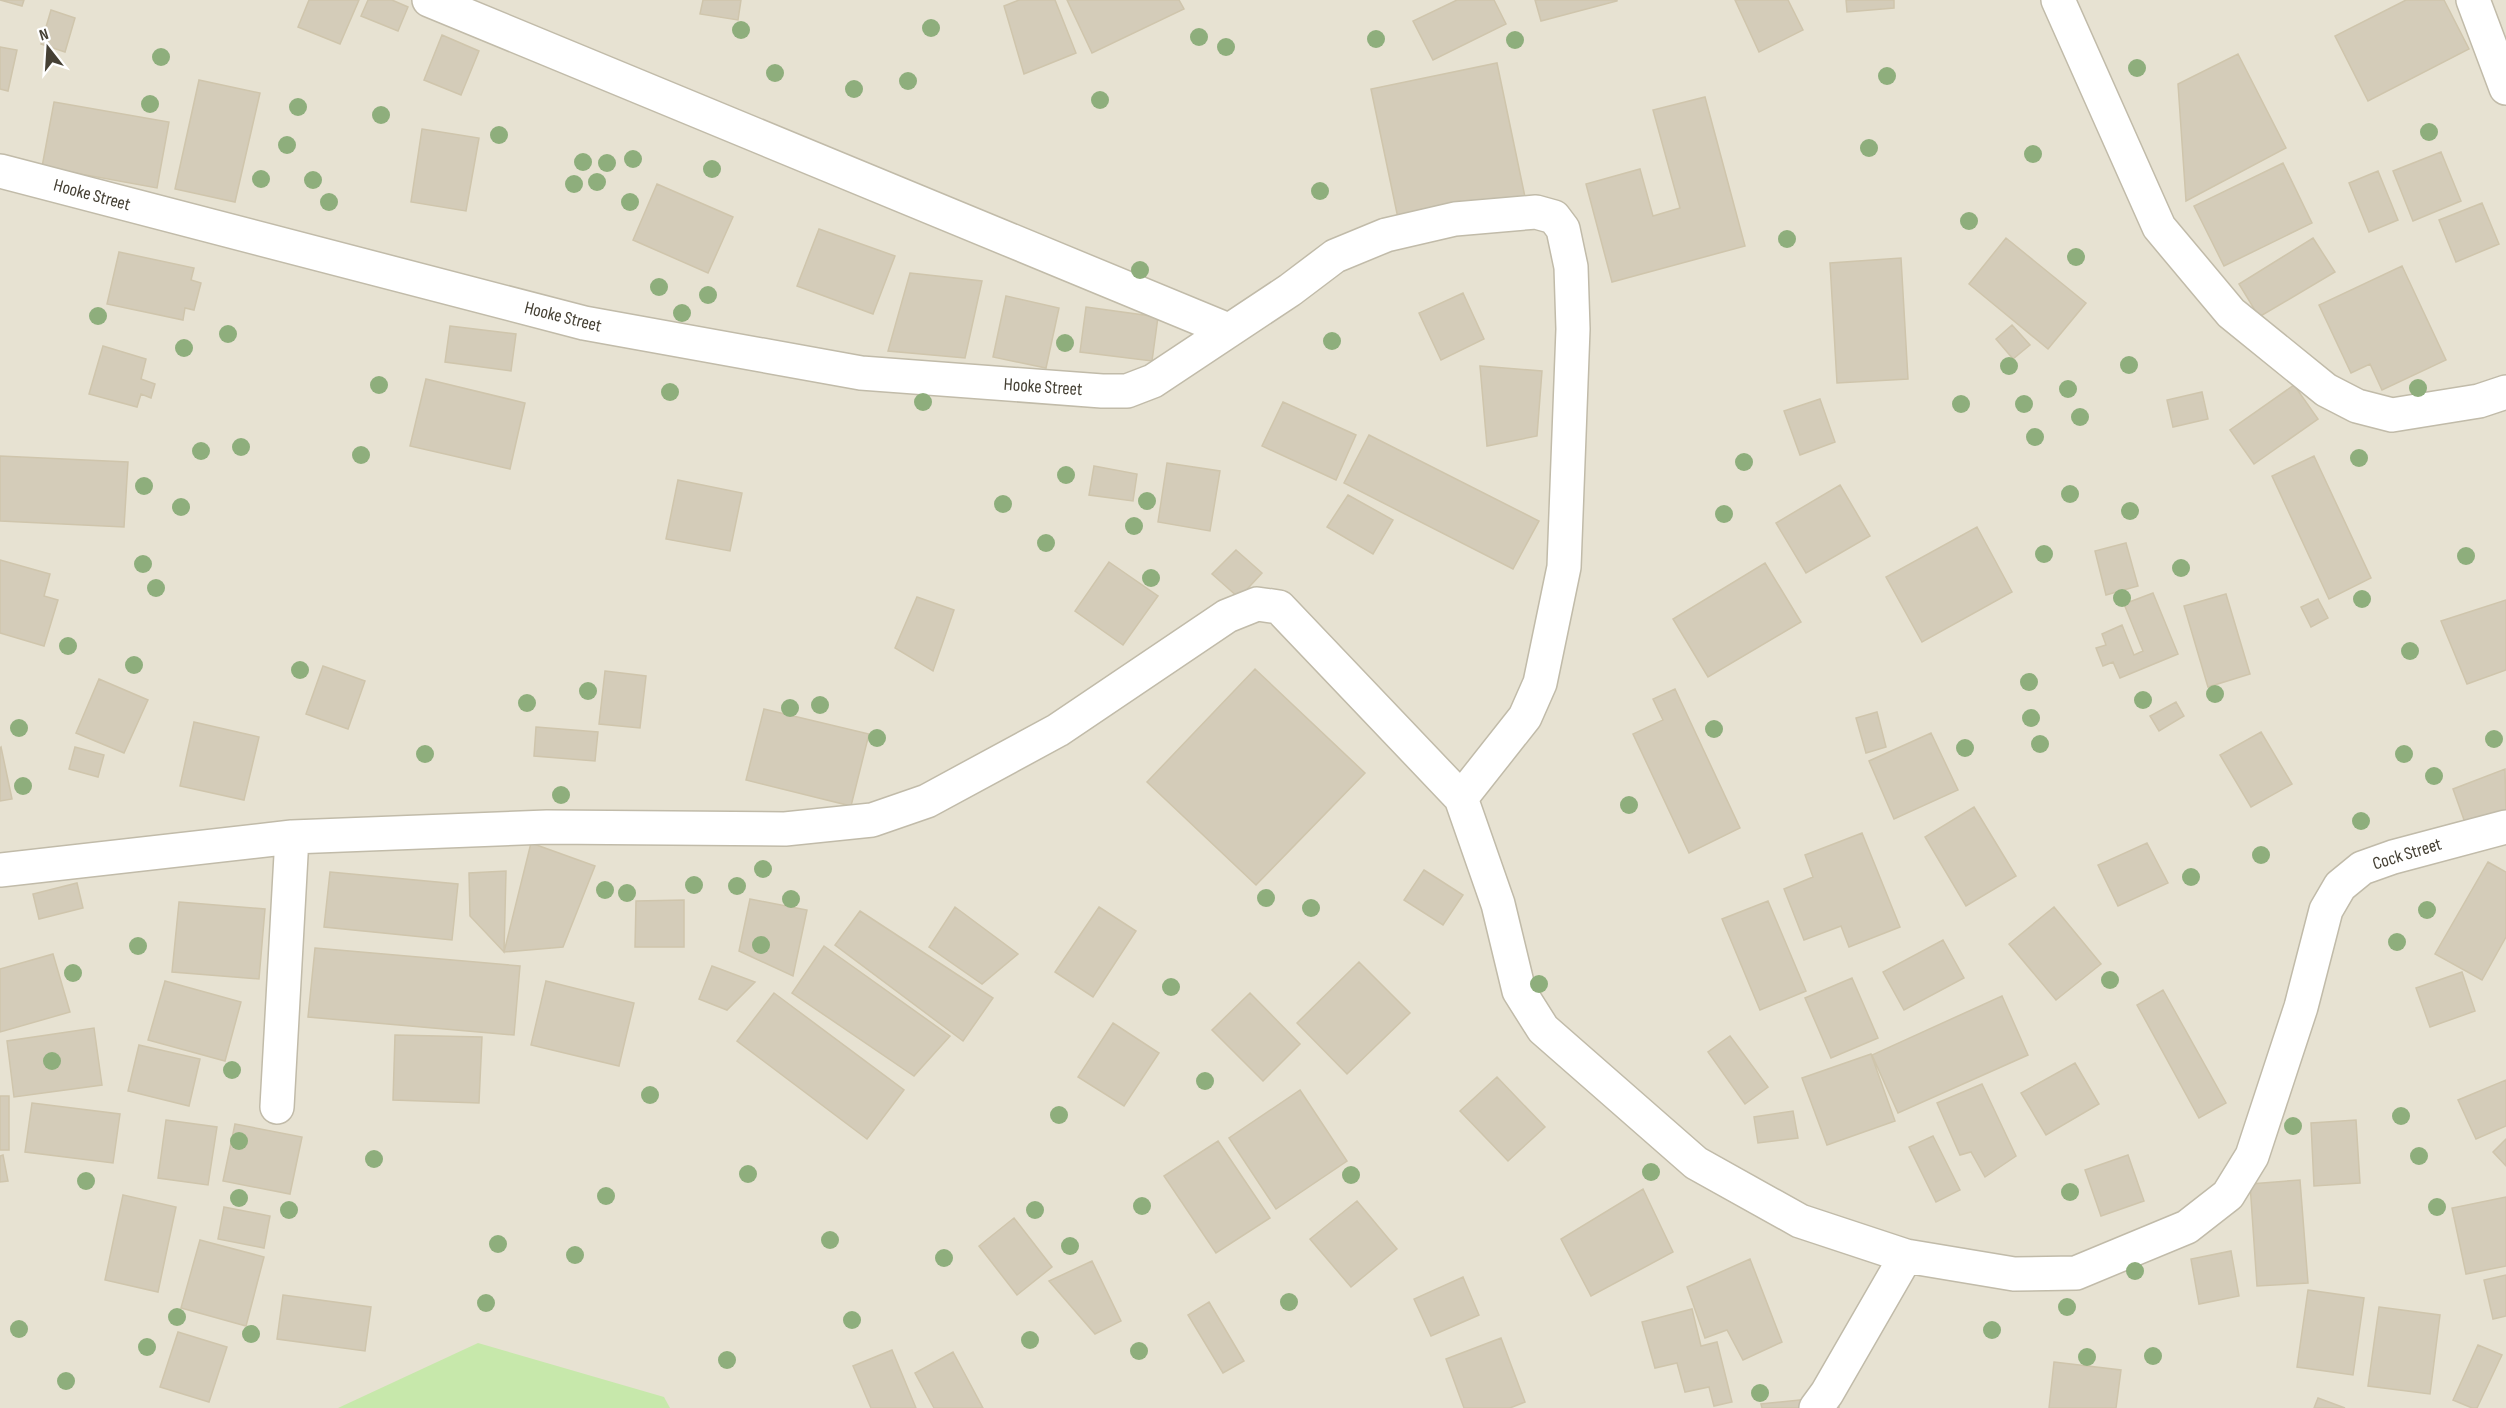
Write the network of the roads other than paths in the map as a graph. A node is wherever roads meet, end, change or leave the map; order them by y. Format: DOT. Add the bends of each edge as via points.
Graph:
graph roads {
  1 [pos="429,0"];
  2 [pos="2058,0"];
  3 [pos="2473,0"];
  4 [pos="2506,88"];
  5 [pos="0,171"];
  6 [pos="1228,330"];
  7 [pos="2506,392"];
  8 [pos="1461,798"];
  9 [pos="2506,827"];
  10 [pos="292,837"];
  11 [pos="0,870"];
  12 [pos="277,1107"];
  13 [pos="1906,1256"];
  14 [pos="1816,1408"];
  1 -- 6 [label="street"];
  2 -- 7 [label="street" via="2159,227 2231,313 2326,390 2357,406 2392,415"];
  3 -- 4 [label="street"];
  5 -- 6 [label="street, Hooke Street" via="584,323 861,373 1127,390 1153,381"];
  6 -- 8 [label="street, Hooke Street" via="1335,256 1386,235 1455,219 1536,212 1554,216 1563,229 1571,267 1573,329 1564,567 1540,683 1526,717"];
  8 -- 10 [label="street" via="1279,607 1257,604 1227,616 1058,730 996,765 927,801 872,820 785,829 547,827"];
  8 -- 13 [label="street, Cock Street" via="1498,904 1520,991 1543,1029 1696,1163 1800,1221"];
  9 -- 13 [label="street, Cock Street" via="2418,848 2362,868 2340,886 2326,910 2301,1007 2252,1156 2228,1195 2187,1227 2076,1273 2014,1274"];
  10 -- 11 [label="street"];
  10 -- 12 [label="street"];
  13 -- 14 [label="street"];
}
